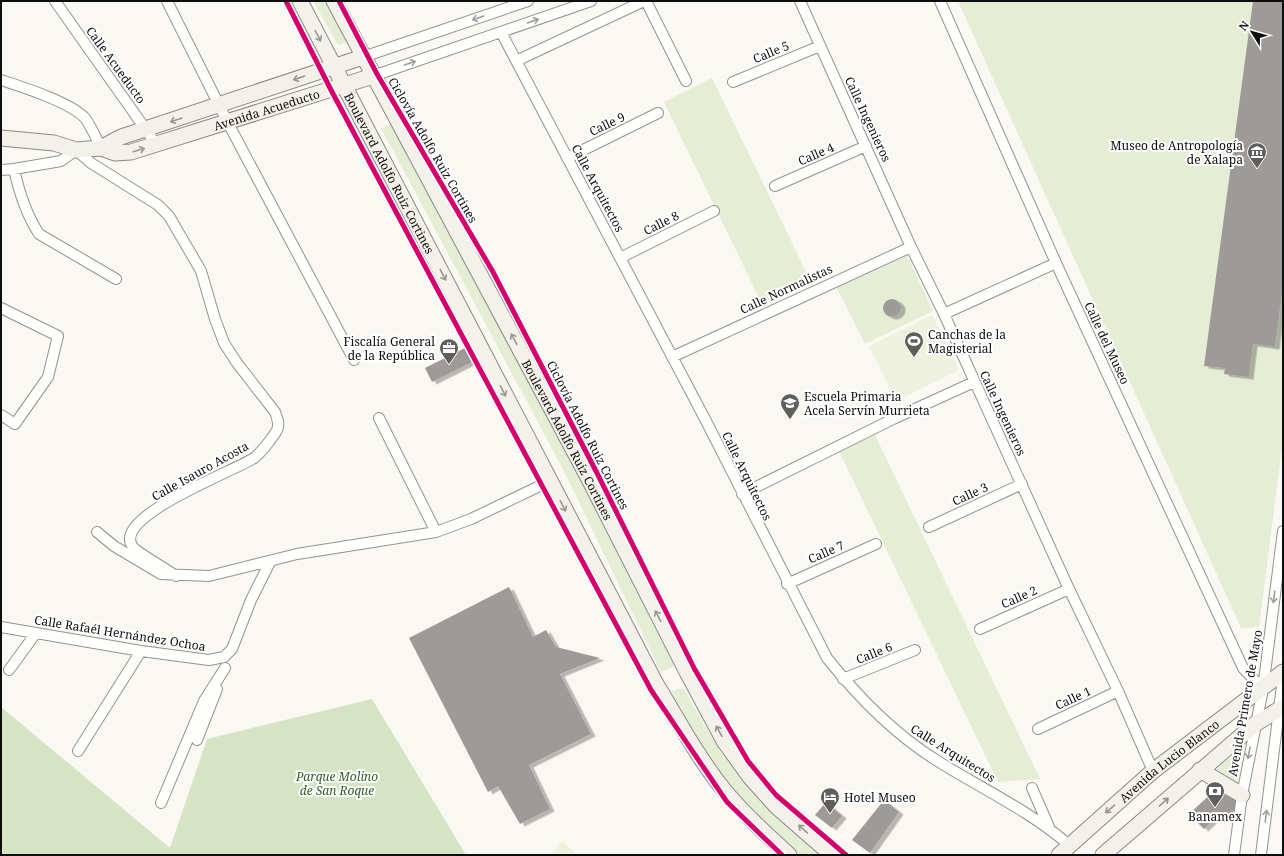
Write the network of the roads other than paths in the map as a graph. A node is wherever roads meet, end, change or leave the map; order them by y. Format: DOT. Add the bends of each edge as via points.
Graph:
graph roads {
  1 [pos="54,1"];
  2 [pos="167,1"];
  3 [pos="300,1"];
  4 [pos="334,1"];
  5 [pos="528,1"];
  6 [pos="591,1"];
  7 [pos="645,1"];
  8 [pos="800,1"];
  9 [pos="940,1"];
  10 [pos="501,32"];
  11 [pos="820,46"];
  12 [pos="363,57"];
  13 [pos="516,61"];
  14 [pos="334,66"];
  15 [pos="373,76"];
  16 [pos="1,80"];
  17 [pos="686,81"];
  18 [pos="733,82"];
  19 [pos="344,86"];
  20 [pos="220,106"];
  21 [pos="658,113"];
  22 [pos="228,123"];
  23 [pos="147,129"];
  24 [pos="1,138"];
  25 [pos="156,144"];
  26 [pos="866,146"];
  27 [pos="101,148"];
  28 [pos="76,150"];
  29 [pos="567,158"];
  30 [pos="1,170"];
  31 [pos="14,170"];
  32 [pos="776,186"];
  33 [pos="714,211"];
  34 [pos="911,247"];
  35 [pos="620,258"];
  36 [pos="1056,263"];
  37 [pos="116,279"];
  38 [pos="1,308"];
  39 [pos="944,314"];
  40 [pos="672,357"];
  41 [pos="354,360"];
  42 [pos="974,382"];
  43 [pos="1,415"];
  44 [pos="379,418"];
  45 [pos="550,481"];
  46 [pos="1022,484"];
  47 [pos="742,494"];
  48 [pos="929,527"];
  49 [pos="1283,531"];
  50 [pos="97,532"];
  51 [pos="436,532"];
  52 [pos="876,544"];
  53 [pos="270,562"];
  54 [pos="176,576"];
  55 [pos="787,584"];
  56 [pos="1069,589"];
  57 [pos="1,627"];
  58 [pos="980,629"];
  59 [pos="36,633"];
  60 [pos="915,650"];
  61 [pos="141,651"];
  62 [pos="224,657"];
  63 [pos="226,668"];
  64 [pos="9,670"];
  65 [pos="1283,672"];
  66 [pos="1283,677"];
  67 [pos="843,679"];
  68 [pos="1263,689"];
  69 [pos="1118,692"];
  70 [pos="1281,709"];
  71 [pos="1255,724"];
  72 [pos="1038,729"];
  73 [pos="197,740"];
  74 [pos="1280,744"];
  75 [pos="78,751"];
  76 [pos="1200,770"];
  77 [pos="1153,771"];
  78 [pos="1032,788"];
  79 [pos="1242,795"];
  80 [pos="160,803"];
  81 [pos="1049,827"];
  82 [pos="1064,850"];
  83 [pos="789,855"];
  84 [pos="832,855"];
  85 [pos="1103,855"];
  86 [pos="1234,855"];
  87 [pos="1261,855"];
  1 -- 23 [label="street, Calle Acueducto"];
  2 -- 20 [label="street"];
  3 -- 14 [label="main road, Boulevard Adolfo Ruiz Cortines, one-way"];
  4 -- 12 [label="main road, Boulevard Adolfo Ruiz Cortines"];
  5 -- 12 [label="street, Avenida Acueducto, one-way"];
  10 -- 6 [label="street, Avenida Acueducto, one-way"];
  7 -- 13 [label="street"];
  7 -- 17 [label="street"];
  8 -- 11 [label="street, Calle Ingenieros"];
  9 -- 36 [label="street, Calle del Museo"];
  10 -- 13 [label="street, Calle Arquitectos"];
  15 -- 10 [label="street, Avenida Acueducto, one-way"];
  11 -- 18 [label="street, Calle 5"];
  11 -- 26 [label="street, Calle Ingenieros"];
  12 -- 14 [label="main road, Avenida Acueducto"];
  12 -- 15 [label="main road, Boulevard Adolfo Ruiz Cortines"];
  13 -- 29 [label="street, Calle Arquitectos"];
  14 -- 19 [label="main road, Boulevard Adolfo Ruiz Cortines"];
  14 -- 20 [label="main road, Avenida Acueducto, one-way"];
  15 -- 19 [label="main road, Avenida Acueducto"];
  84 -- 15 [label="main road, Boulevard Adolfo Ruiz Cortines, one-way" via="776,806 750,778 724,741 589,479"];
  16 -- 27 [label="street" via="78,111 86,119"];
  19 -- 22 [label="main road, Avenida Acueducto"];
  19 -- 45 [label="main road, Boulevard Adolfo Ruiz Cortines, one-way"];
  20 -- 22 [label="street"];
  20 -- 23 [label="main road, Avenida Acueducto, one-way"];
  21 -- 29 [label="street, Calle 9"];
  22 -- 25 [label="main road, Avenida Acueducto"];
  22 -- 41 [label="street"];
  23 -- 25 [label="street, Calle Acueducto"];
  23 -- 27 [label="main road, Avenida Acueducto" via="121,137"];
  24 -- 28 [label="main road, Avenida Acueducto" via="54,143"];
  27 -- 25 [label="main road, Avenida Acueducto, one-way" via="115,153 131,152"];
  26 -- 32 [label="street, Calle 4"];
  26 -- 34 [label="street, Calle Ingenieros"];
  27 -- 28 [label="main road, Avenida Acueducto"];
  28 -- 31 [label="street" via="61,161"];
  28 -- 54 [label="street, Calle Isauro Acosta" via="91,163 158,205 169,216 201,271 224,342 279,421 278,429 255,457 172,499 139,521 132,530 130,539 133,547"];
  29 -- 35 [label="street, Calle Arquitectos"];
  30 -- 31 [label="street"];
  31 -- 37 [label="street" via="18,191 39,234"];
  33 -- 35 [label="street, Calle 8"];
  34 -- 39 [label="street, Calle Ingenieros"];
  34 -- 40 [label="street, Calle Normalistas"];
  35 -- 40 [label="street, Calle Arquitectos"];
  36 -- 39 [label="street"];
  36 -- 68 [label="street, Calle del Museo" via="1243,668"];
  38 -- 43 [label="street" via="58,336 48,376 15,424"];
  39 -- 42 [label="street, Calle Ingenieros"];
  40 -- 47 [label="street, Calle Arquitectos"];
  42 -- 46 [label="street, Calle Ingenieros"];
  42 -- 47 [label="street"];
  44 -- 51 [label="street"];
  45 -- 51 [label="street" via="471,519"];
  45 -- 83 [label="main road, Boulevard Adolfo Ruiz Cortines, one-way" via="656,684 699,755 752,821"];
  46 -- 48 [label="street, Calle 3"];
  46 -- 56 [label="street, Calle Ingenieros"];
  47 -- 55 [label="street, Calle Arquitectos"];
  49 -- 68 [label="street, Avenida Primero de Mayo, one-way"];
  50 -- 54 [label="street" via="114,546 161,574"];
  51 -- 53 [label="street" via="297,554"];
  52 -- 55 [label="street, Calle 7"];
  53 -- 54 [label="street" via="208,576"];
  53 -- 62 [label="street" via="251,600 232,649"];
  55 -- 67 [label="street, Calle Arquitectos" via="827,658"];
  56 -- 58 [label="street, Calle 2"];
  56 -- 69 [label="street, Calle Ingenieros"];
  57 -- 59 [label="street, Calle Rafaél Hernández Ochoa"];
  59 -- 61 [label="street, Calle Rafaél Hernández Ochoa"];
  59 -- 64 [label="street"];
  60 -- 67 [label="street, Calle 6"];
  61 -- 62 [label="street, Calle Rafaél Hernández Ochoa" via="210,660"];
  61 -- 75 [label="street"];
  62 -- 63 [label="street"];
  63 -- 73 [label="street"];
  63 -- 80 [label="street" via="204,701"];
  65 -- 68 [label="main road, Avenida Lucio Blanco"];
  66 -- 70 [label="street"];
  67 -- 81 [label="street, Calle Arquitectos" via="902,737"];
  68 -- 71 [label="street, Avenida Primero de Mayo"];
  68 -- 77 [label="main road, Avenida Lucio Blanco"];
  69 -- 72 [label="street, Calle 1"];
  69 -- 77 [label="street, Calle Ingenieros"];
  70 -- 71 [label="main road, Avenida Lucio Blanco"];
  70 -- 74 [label="street"];
  71 -- 76 [label="main road, Avenida Lucio Blanco"];
  71 -- 79 [label="street, Avenida Primero de Mayo, one-way"];
  87 -- 74 [label="street, one-way"];
  76 -- 79 [label="main road"];
  85 -- 76 [label="main road, Avenida Lucio Blanco, one-way"];
  77 -- 82 [label="main road, Avenida Lucio Blanco, one-way"];
  78 -- 81 [label="street"];
  79 -- 86 [label="street, Avenida Primero de Mayo"];
  81 -- 82 [label="street, Calle Arquitectos"];
}
